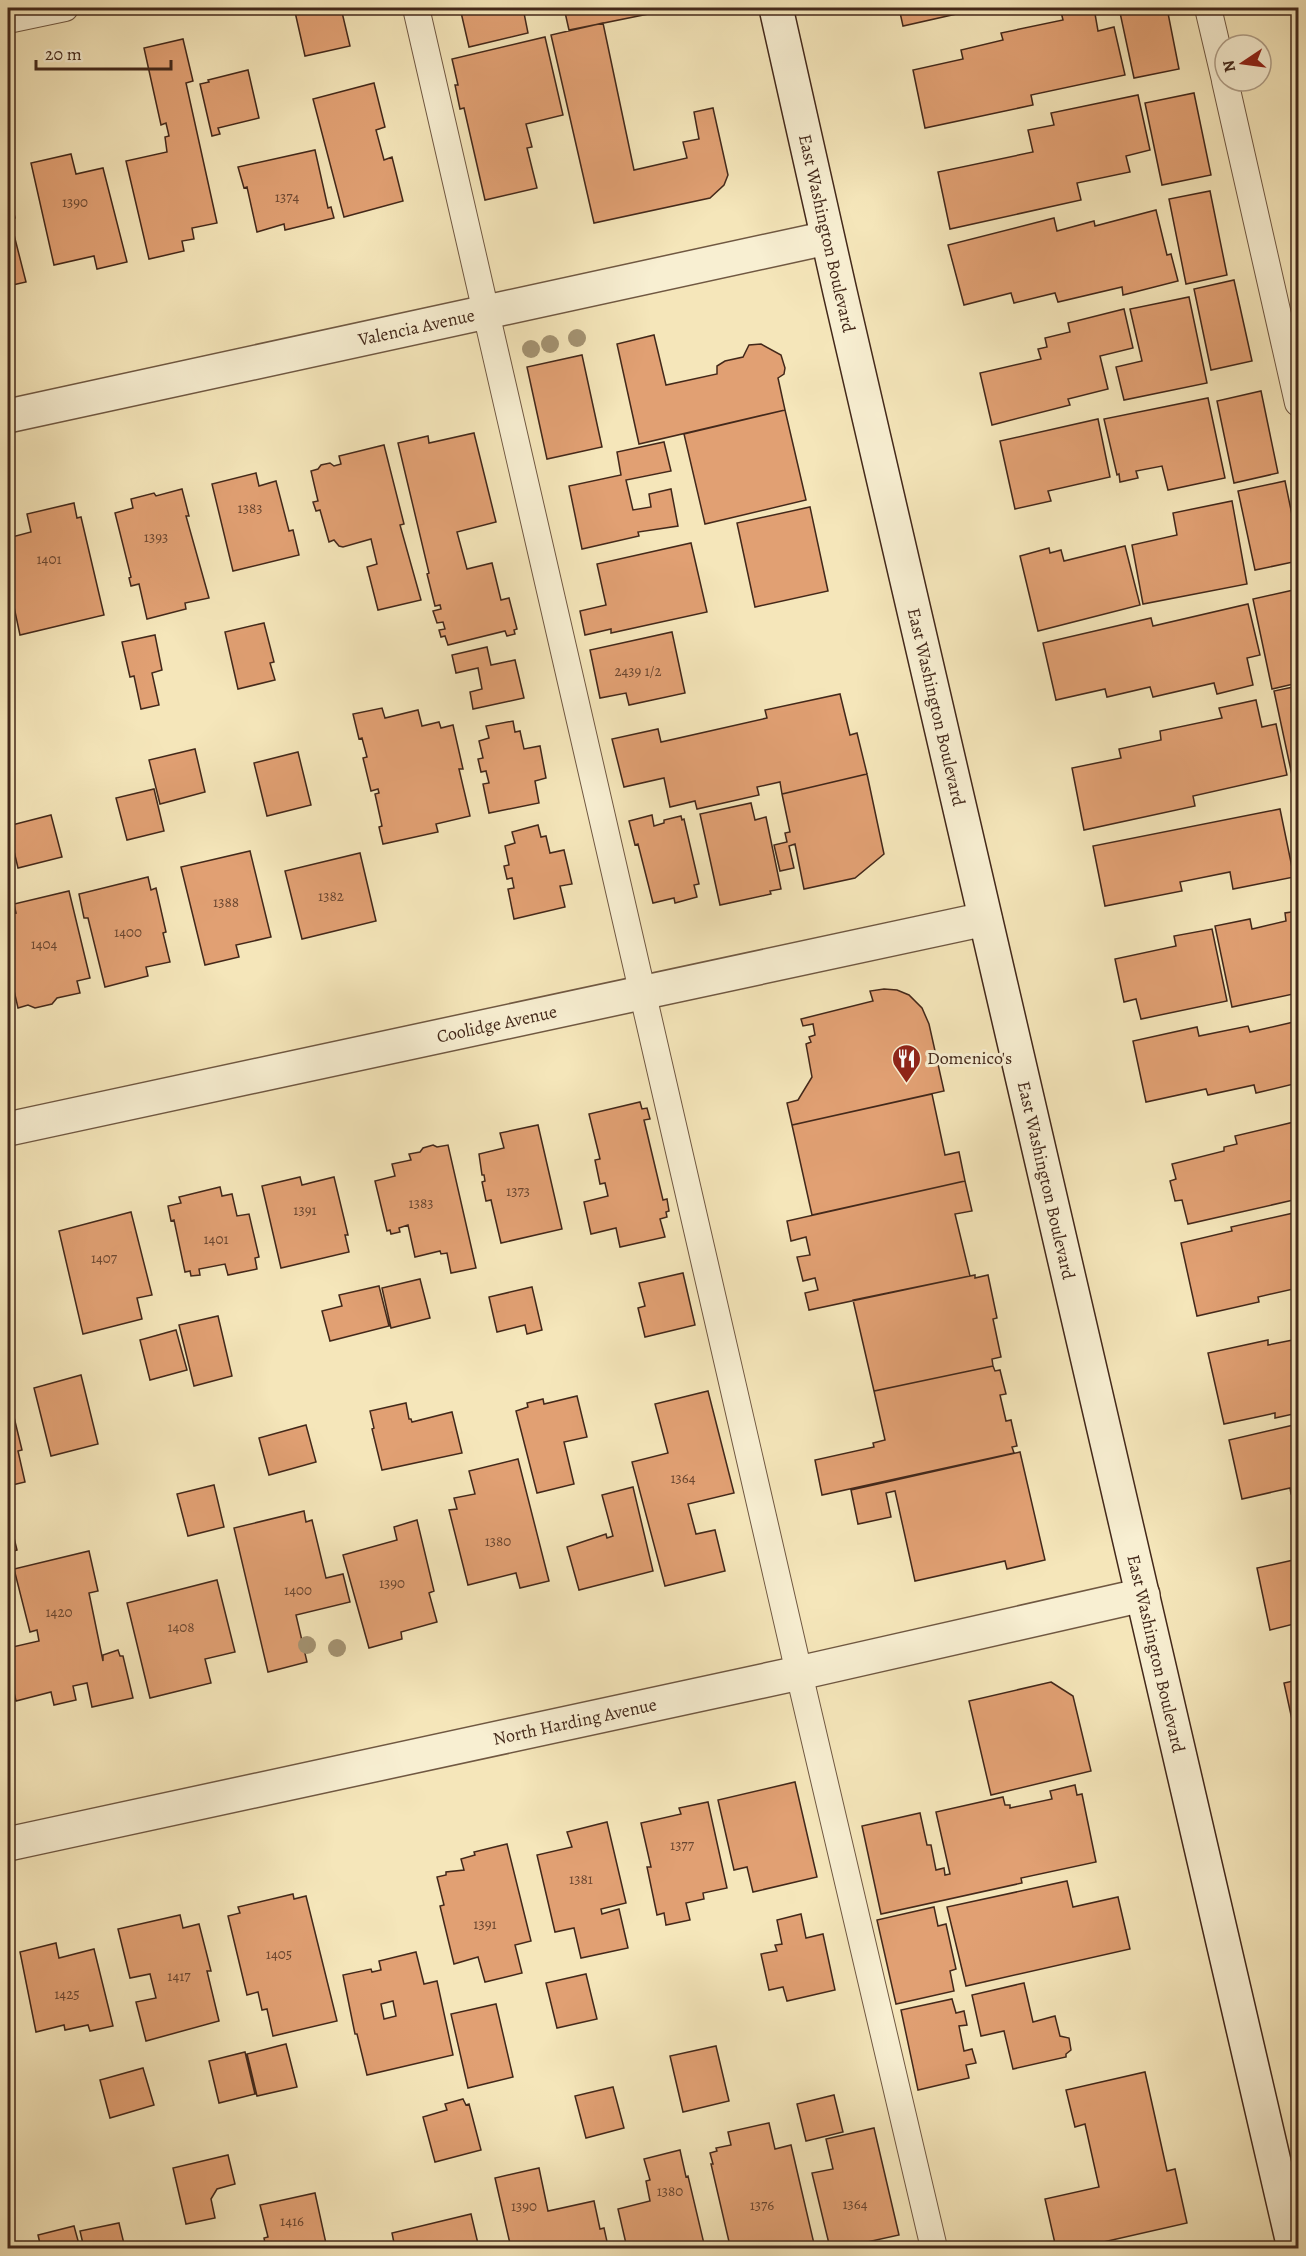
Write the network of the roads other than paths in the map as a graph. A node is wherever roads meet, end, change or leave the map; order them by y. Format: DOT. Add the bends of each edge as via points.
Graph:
graph roads {
  1 [pos="65,8"];
  2 [pos="416,8"];
  3 [pos="776,8"];
  4 [pos="1209,8"];
  5 [pos="8,20"];
  6 [pos="1214,33"];
  7 [pos="1228,93"];
  8 [pos="827,238"];
  9 [pos="485,314"];
  10 [pos="1299,403"];
  11 [pos="8,416"];
  12 [pos="985,919"];
  13 [pos="643,992"];
  14 [pos="8,1129"];
  15 [pos="1143,1595"];
  16 [pos="799,1673"];
  17 [pos="8,1844"];
  18 [pos="934,2248"];
  19 [pos="1294,2248"];
  1 -- 5 [label="lane"];
  2 -- 9 [label="lane"];
  3 -- 8 [label="street, East Washington Boulevard"];
  4 -- 6 [label="lane"];
  7 -- 10 [label="lane"];
  8 -- 9 [label="street, Valencia Avenue"];
  8 -- 12 [label="street, East Washington Boulevard"];
  9 -- 11 [label="street, Valencia Avenue"];
  9 -- 13 [label="lane"];
  12 -- 13 [label="street, Coolidge Avenue"];
  12 -- 15 [label="street, East Washington Boulevard"];
  13 -- 14 [label="street, Coolidge Avenue"];
  13 -- 16 [label="lane"];
  15 -- 16 [label="street, North Harding Avenue"];
  15 -- 19 [label="street, East Washington Boulevard"];
  16 -- 17 [label="street, North Harding Avenue"];
  16 -- 18 [label="lane"];
}
